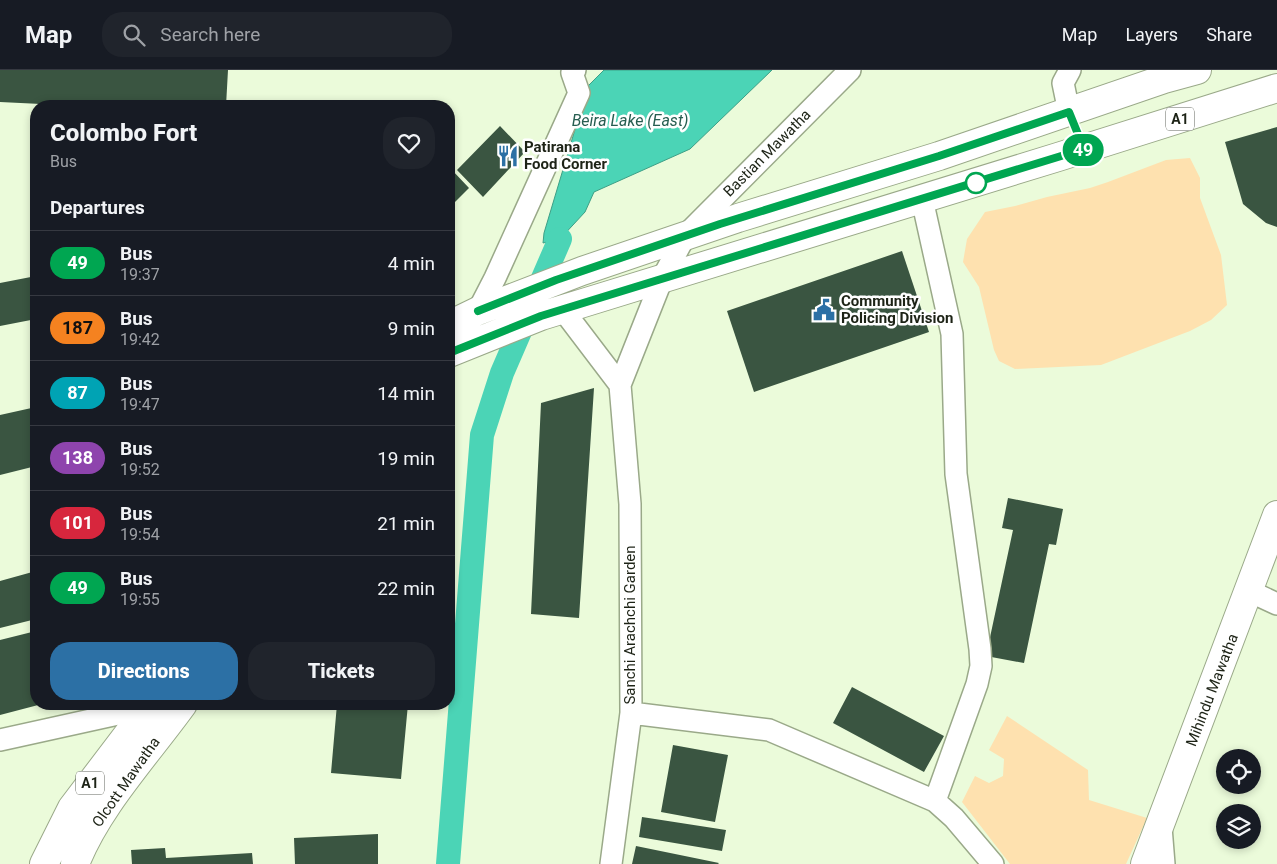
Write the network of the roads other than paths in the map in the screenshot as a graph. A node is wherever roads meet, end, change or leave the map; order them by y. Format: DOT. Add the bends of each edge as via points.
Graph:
graph roads {
  1 [pos="575,70"];
  2 [pos="850,70"];
  3 [pos="1070,70"];
  4 [pos="1197,70"];
  5 [pos="1277,88"];
  6 [pos="1069,112"];
  7 [pos="1084,149"];
  8 [pos="922,199"];
  9 [pos="684,236"];
  10 [pos="662,279"];
  11 [pos="478,311"];
  12 [pos="552,313"];
  13 [pos="455,340"];
  14 [pos="455,341"];
  15 [pos="620,385"];
  16 [pos="1277,515"];
  17 [pos="1249,591"];
  18 [pos="1277,604"];
  19 [pos="162,710"];
  20 [pos="631,713"];
  21 [pos="0,740"];
  22 [pos="935,800"];
  23 [pos="1161,823"];
  24 [pos="44,864"];
  25 [pos="74,864"];
  26 [pos="611,864"];
  27 [pos="993,864"];
  28 [pos="1145,864"];
  29 [pos="1164,864"];
  1 -- 11 [label="street" via="572,73 579,93"];
  2 -- 9 [label="street, Bastian Mawatha"];
  3 -- 6 [label="street" via="1063,83"];
  4 -- 6 [label="main road, A1"];
  5 -- 7 [label="main road, A1"];
  6 -- 7 [label="main road"];
  6 -- 9 [label="main road, A1" via="930,160"];
  7 -- 8 [label="main road, A1"];
  8 -- 10 [label="main road, A1"];
  8 -- 22 [label="street" via="952,334 956,474 981,666"];
  9 -- 10 [label="street, Sanchi Arachchi Garden"];
  9 -- 11 [label="main road, A1"];
  10 -- 12 [label="main road, A1"];
  10 -- 15 [label="street, Sanchi Arachchi Garden"];
  11 -- 13 [label="main road, A1"];
  12 -- 14 [label="main road, A1"];
  12 -- 15 [label="street"];
  15 -- 20 [label="street, Sanchi Arachchi Garden" via="630,504"];
  16 -- 17 [label="main road, Mihindu Mawatha"];
  17 -- 18 [label="street"];
  17 -- 23 [label="main road, Mihindu Mawatha"];
  19 -- 21 [label="street" via="118,714"];
  19 -- 24 [label="main road, Olcott Mawatha / A1" via="72,808"];
  19 -- 25 [label="main road, Olcott Mawatha / A1" via="125,780"];
  20 -- 22 [label="street" via="769,730"];
  20 -- 26 [label="street, Sanchi Arachchi Garden"];
  22 -- 27 [label="street"];
  23 -- 28 [label="main road, Mihindu Mawatha"];
  23 -- 29 [label="street"];
}
